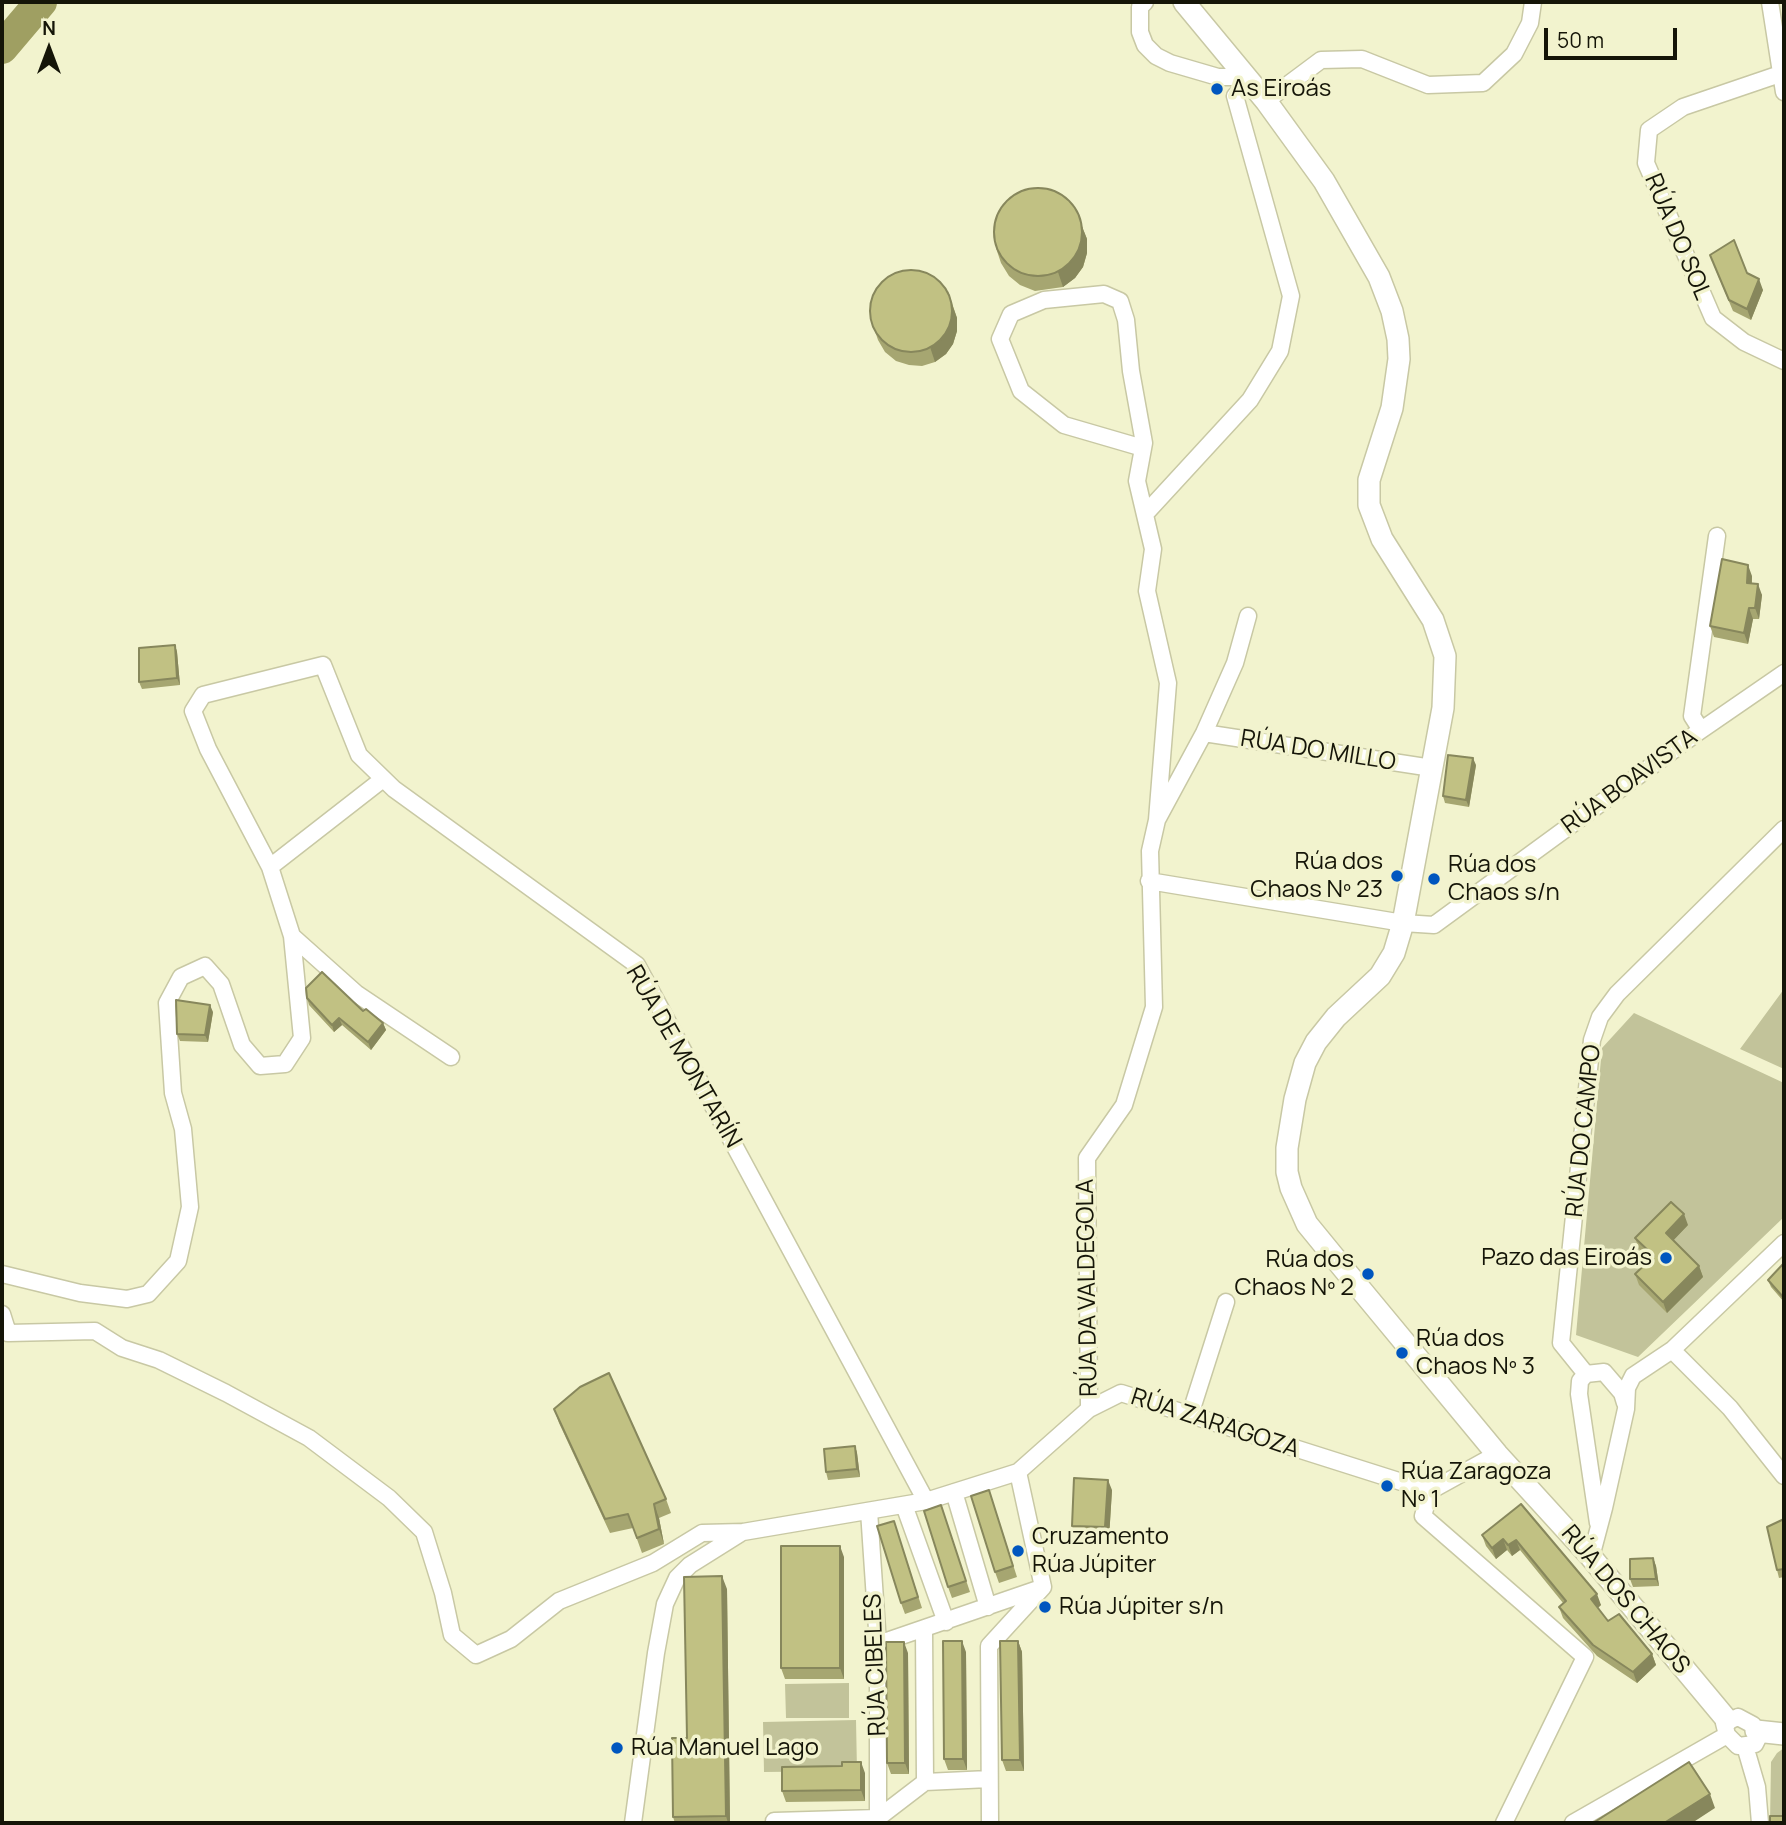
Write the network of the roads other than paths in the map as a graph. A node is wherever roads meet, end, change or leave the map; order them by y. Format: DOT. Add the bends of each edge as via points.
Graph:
graph roads {
  1 [pos="1145,2"];
  2 [pos="1184,2"];
  3 [pos="1533,2"];
  4 [pos="1770,2"];
  5 [pos="1780,74"];
  6 [pos="1247,79"];
  7 [pos="1784,92"];
  8 [pos="1266,101"];
  9 [pos="1784,361"];
  10 [pos="1143,448"];
  11 [pos="1146,513"];
  12 [pos="1717,537"];
  13 [pos="1248,616"];
  14 [pos="1784,673"];
  15 [pos="1701,730"];
  16 [pos="1204,733"];
  17 [pos="1432,768"];
  18 [pos="383,779"];
  19 [pos="1157,820"];
  20 [pos="1784,829"];
  21 [pos="270,867"];
  22 [pos="1149,881"];
  23 [pos="1403,923"];
  24 [pos="292,936"];
  25 [pos="451,1057"];
  26 [pos="1784,1244"];
  27 [pos="2,1274"];
  28 [pos="1226,1302"];
  29 [pos="2,1314"];
  30 [pos="1672,1350"];
  31 [pos="1644,1369"];
  32 [pos="1604,1372"];
  33 [pos="1586,1374"];
  34 [pos="1089,1409"];
  35 [pos="1626,1409"];
  36 [pos="1190,1415"];
  37 [pos="1497,1454"];
  38 [pos="1018,1472"];
  39 [pos="1784,1476"];
  40 [pos="1430,1491"];
  41 [pos="954,1492"];
  42 [pos="926,1502"];
  43 [pos="904,1505"];
  44 [pos="869,1511"];
  45 [pos="1599,1528"];
  46 [pos="743,1532"];
  47 [pos="1591,1557"];
  48 [pos="1043,1587"];
  49 [pos="988,1607"];
  50 [pos="946,1622"];
  51 [pos="923,1629"];
  52 [pos="878,1644"];
  53 [pos="1727,1728"];
  54 [pos="1784,1734"];
  55 [pos="1751,1739"];
  56 [pos="989,1779"];
  57 [pos="925,1782"];
  58 [pos="878,1818"];
  59 [pos="774,1822"];
  60 [pos="821,1822"];
  61 [pos="633,1823"];
  62 [pos="990,1823"];
  63 [pos="1504,1823"];
  64 [pos="1573,1823"];
  65 [pos="1760,1823"];
  1 -- 6 [label="street" via="1140,7 1140,32 1145,46 1156,56 1219,77"];
  2 -- 6 [label="street, RÚA DOS CHAOS"];
  3 -- 8 [label="street" via="1531,23 1514,54 1483,83 1428,85 1362,59 1321,61"];
  4 -- 5 [label="street"];
  5 -- 7 [label="street"];
  5 -- 9 [label="street, RÚA DO SOL" via="1683,107 1649,130 1646,163 1713,318 1744,342"];
  6 -- 8 [label="street, RÚA DOS CHAOS"];
  6 -- 11 [label="street" via="1235,96 1291,296 1280,351 1250,400"];
  8 -- 17 [label="street, RÚA DOS CHAOS" via="1324,181 1379,277 1392,311 1398,339 1398,379 1369,480 1368,505 1382,539 1433,620 1446,656"];
  10 -- 10 [label="street" via="1063,425 1021,391 1000,339 1011,314 1044,300 1104,294 1120,301"];
  10 -- 11 [label="street" via="1136,481"];
  11 -- 19 [label="street" via="1153,550 1147,591 1168,683"];
  12 -- 15 [label="street" via="1692,716"];
  13 -- 16 [label="street, RÚA DA VALDEGOLA" via="1235,663"];
  14 -- 15 [label="street, RÚA BOAVISTA"];
  15 -- 23 [label="street, RÚA BOAVISTA" via="1434,925"];
  16 -- 17 [label="street, RÚA DO MILLO"];
  16 -- 19 [label="street, RÚA DA VALDEGOLA"];
  17 -- 23 [label="street, RÚA DOS CHAOS"];
  18 -- 21 [label="street"];
  18 -- 21 [label="street, RÚA DE MONTARÍN" via="359,755 323,665 204,695 192,711"];
  18 -- 42 [label="street, RÚA DE MONTARÍN" via="637,965"];
  19 -- 22 [label="street, RÚA DA VALDEGOLA"];
  20 -- 33 [label="street, RÚA DO CAMPO" via="1617,993 1600,1017 1592,1040 1561,1343"];
  21 -- 24 [label="street"];
  22 -- 23 [label="street, RÚA BOAVISTA"];
  22 -- 34 [label="street, RÚA DA VALDEGOLA" via="1154,1007 1124,1105 1087,1157"];
  23 -- 37 [label="street, RÚA DOS CHAOS" via="1394,953 1380,975 1336,1017 1305,1063 1289,1136 1287,1172 1307,1224"];
  24 -- 25 [label="street" via="357,993"];
  24 -- 27 [label="street" via="302,1038 285,1064 260,1066 242,1045 221,984 205,966 181,977 167,1003 173,1093 183,1129 190,1207 178,1261 148,1294 127,1299"];
  26 -- 30 [label="street"];
  28 -- 36 [label="street"];
  29 -- 46 [label="street" via="8,1333 95,1331 309,1438 389,1498 424,1532 452,1635 476,1655 511,1639 559,1601 653,1563 702,1533"];
  30 -- 31 [label="street"];
  30 -- 39 [label="street" via="1730,1408"];
  31 -- 32 [label="street"];
  31 -- 35 [label="street" via="1633,1376 1627,1388"];
  32 -- 33 [label="street"];
  32 -- 35 [label="street" via="1622,1393"];
  33 -- 45 [label="street" via="1579,1394"];
  34 -- 36 [label="street, RÚA ZARAGOZA" via="1121,1393"];
  34 -- 38 [label="street, RÚA ZARAGOZA"];
  35 -- 45 [label="street"];
  36 -- 40 [label="street, RÚA ZARAGOZA"];
  37 -- 40 [label="street"];
  37 -- 47 [label="street, RÚA DOS CHAOS"];
  38 -- 41 [label="street, RÚA ZARAGOZA"];
  38 -- 48 [label="street"];
  40 -- 63 [label="street" via="1423,1516 1585,1657"];
  41 -- 42 [label="street, RÚA ZARAGOZA"];
  41 -- 49 [label="street"];
  42 -- 43 [label="street, RÚA ZARAGOZA"];
  43 -- 44 [label="street, RÚA ZARAGOZA"];
  43 -- 50 [label="street"];
  44 -- 46 [label="street, RÚA ZARAGOZA"];
  44 -- 52 [label="street, RÚA CIBELES"];
  45 -- 47 [label="street"];
  46 -- 61 [label="street" via="690,1565 677,1578 664,1604"];
  47 -- 53 [label="street, RÚA DOS CHAOS"];
  48 -- 49 [label="street"];
  48 -- 56 [label="street" via="989,1646"];
  49 -- 50 [label="street"];
  50 -- 51 [label="street"];
  51 -- 52 [label="street"];
  51 -- 57 [label="street"];
  52 -- 58 [label="street, RÚA CIBELES"];
  53 -- 55 [label="street" via="1738,1746"];
  53 -- 55 [label="street" via="1738,1717 1753,1725"];
  53 -- 64 [label="street"];
  54 -- 55 [label="street"];
  55 -- 65 [label="street"];
  56 -- 57 [label="street"];
  56 -- 62 [label="street"];
  57 -- 58 [label="street"];
  58 -- 60 [label="street"];
  59 -- 60 [label="street"];
}
